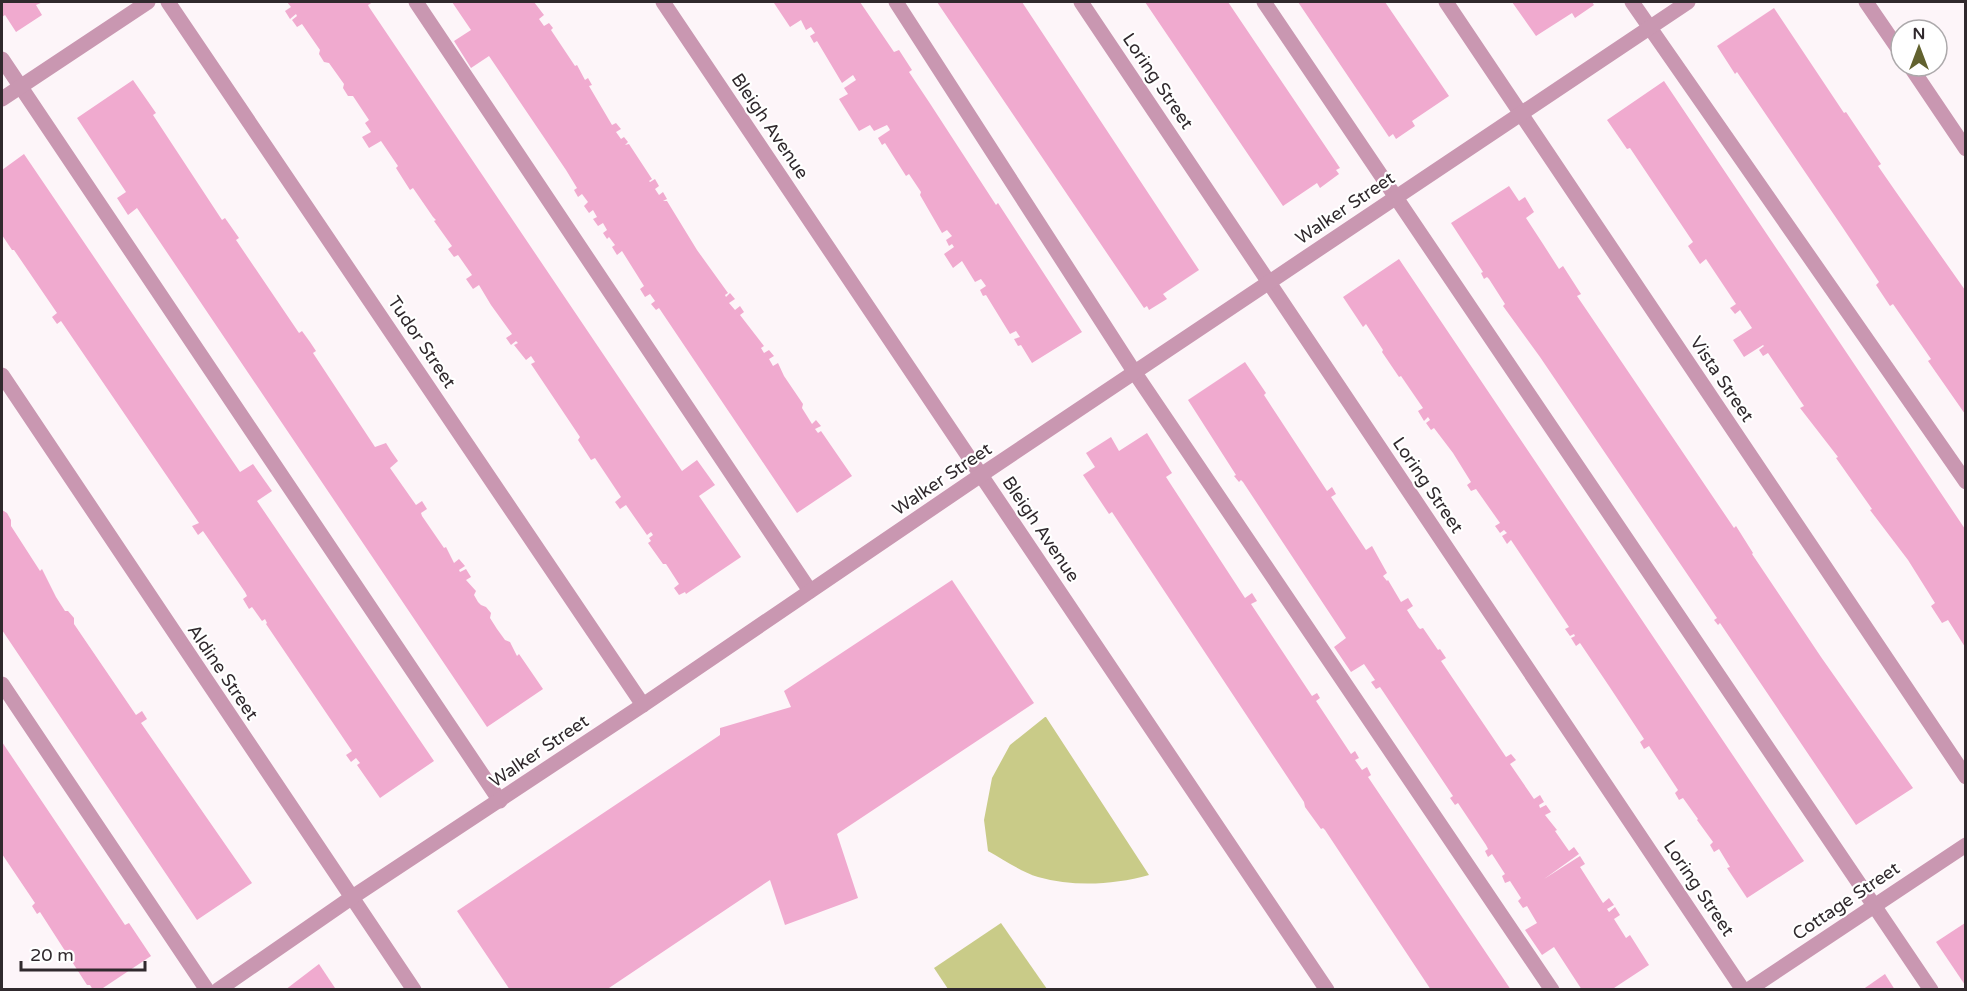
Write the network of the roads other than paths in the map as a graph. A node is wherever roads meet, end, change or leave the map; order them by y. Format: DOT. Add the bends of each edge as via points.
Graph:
graph roads {
  1 [pos="148,2"];
  2 [pos="168,2"];
  3 [pos="416,2"];
  4 [pos="663,2"];
  5 [pos="896,2"];
  6 [pos="1081,2"];
  7 [pos="1264,2"];
  8 [pos="1446,2"];
  9 [pos="1632,2"];
  10 [pos="1688,2"];
  11 [pos="1866,2"];
  12 [pos="1650,27"];
  13 [pos="1889,36"];
  14 [pos="2,59"];
  15 [pos="1918,78"];
  16 [pos="21,87"];
  17 [pos="2,99"];
  18 [pos="1521,114"];
  19 [pos="1965,149"];
  20 [pos="1397,197"];
  21 [pos="1269,283"];
  22 [pos="1135,373"];
  23 [pos="2,375"];
  24 [pos="981,475"];
  25 [pos="1965,482"];
  26 [pos="810,591"];
  27 [pos="2,684"];
  28 [pos="643,705"];
  29 [pos="1965,777"];
  30 [pos="500,801"];
  31 [pos="1965,845"];
  32 [pos="351,898"];
  33 [pos="1874,905"];
  34 [pos="207,990"];
  35 [pos="218,990"];
  36 [pos="414,990"];
  37 [pos="1327,990"];
  38 [pos="1552,990"];
  39 [pos="1743,990"];
  40 [pos="1748,990"];
  41 [pos="1931,990"];
  1 -- 16 [label="street"];
  2 -- 28 [label="street, Tudor Street"];
  3 -- 26 [label="street"];
  4 -- 24 [label="street, Bleigh Avenue"];
  5 -- 22 [label="street"];
  6 -- 21 [label="street, Loring Street"];
  7 -- 20 [label="street"];
  8 -- 18 [label="street, Vista Street"];
  9 -- 12 [label="street"];
  10 -- 12 [label="street, Walker Street"];
  11 -- 13 [label="street"];
  12 -- 18 [label="street, Walker Street"];
  12 -- 25 [label="street"];
  14 -- 16 [label="street"];
  15 -- 19 [label="street"];
  16 -- 17 [label="street"];
  16 -- 30 [label="street"];
  18 -- 20 [label="street, Walker Street"];
  18 -- 29 [label="street, Vista Street"];
  20 -- 21 [label="street, Walker Street"];
  20 -- 33 [label="street"];
  21 -- 22 [label="street, Walker Street"];
  21 -- 39 [label="street, Loring Street"];
  22 -- 24 [label="street, Walker Street"];
  22 -- 38 [label="street"];
  23 -- 32 [label="street, Aldine Street"];
  24 -- 26 [label="street, Walker Street"];
  24 -- 37 [label="street, Bleigh Avenue"];
  26 -- 28 [label="street, Walker Street"];
  27 -- 34 [label="street"];
  28 -- 30 [label="street, Walker Street"];
  30 -- 32 [label="street, Walker Street"];
  31 -- 33 [label="street, Cottage Street"];
  32 -- 35 [label="street, Walker Street"];
  32 -- 36 [label="street, Aldine Street"];
  33 -- 40 [label="street, Cottage Street"];
  33 -- 41 [label="street"];
}
